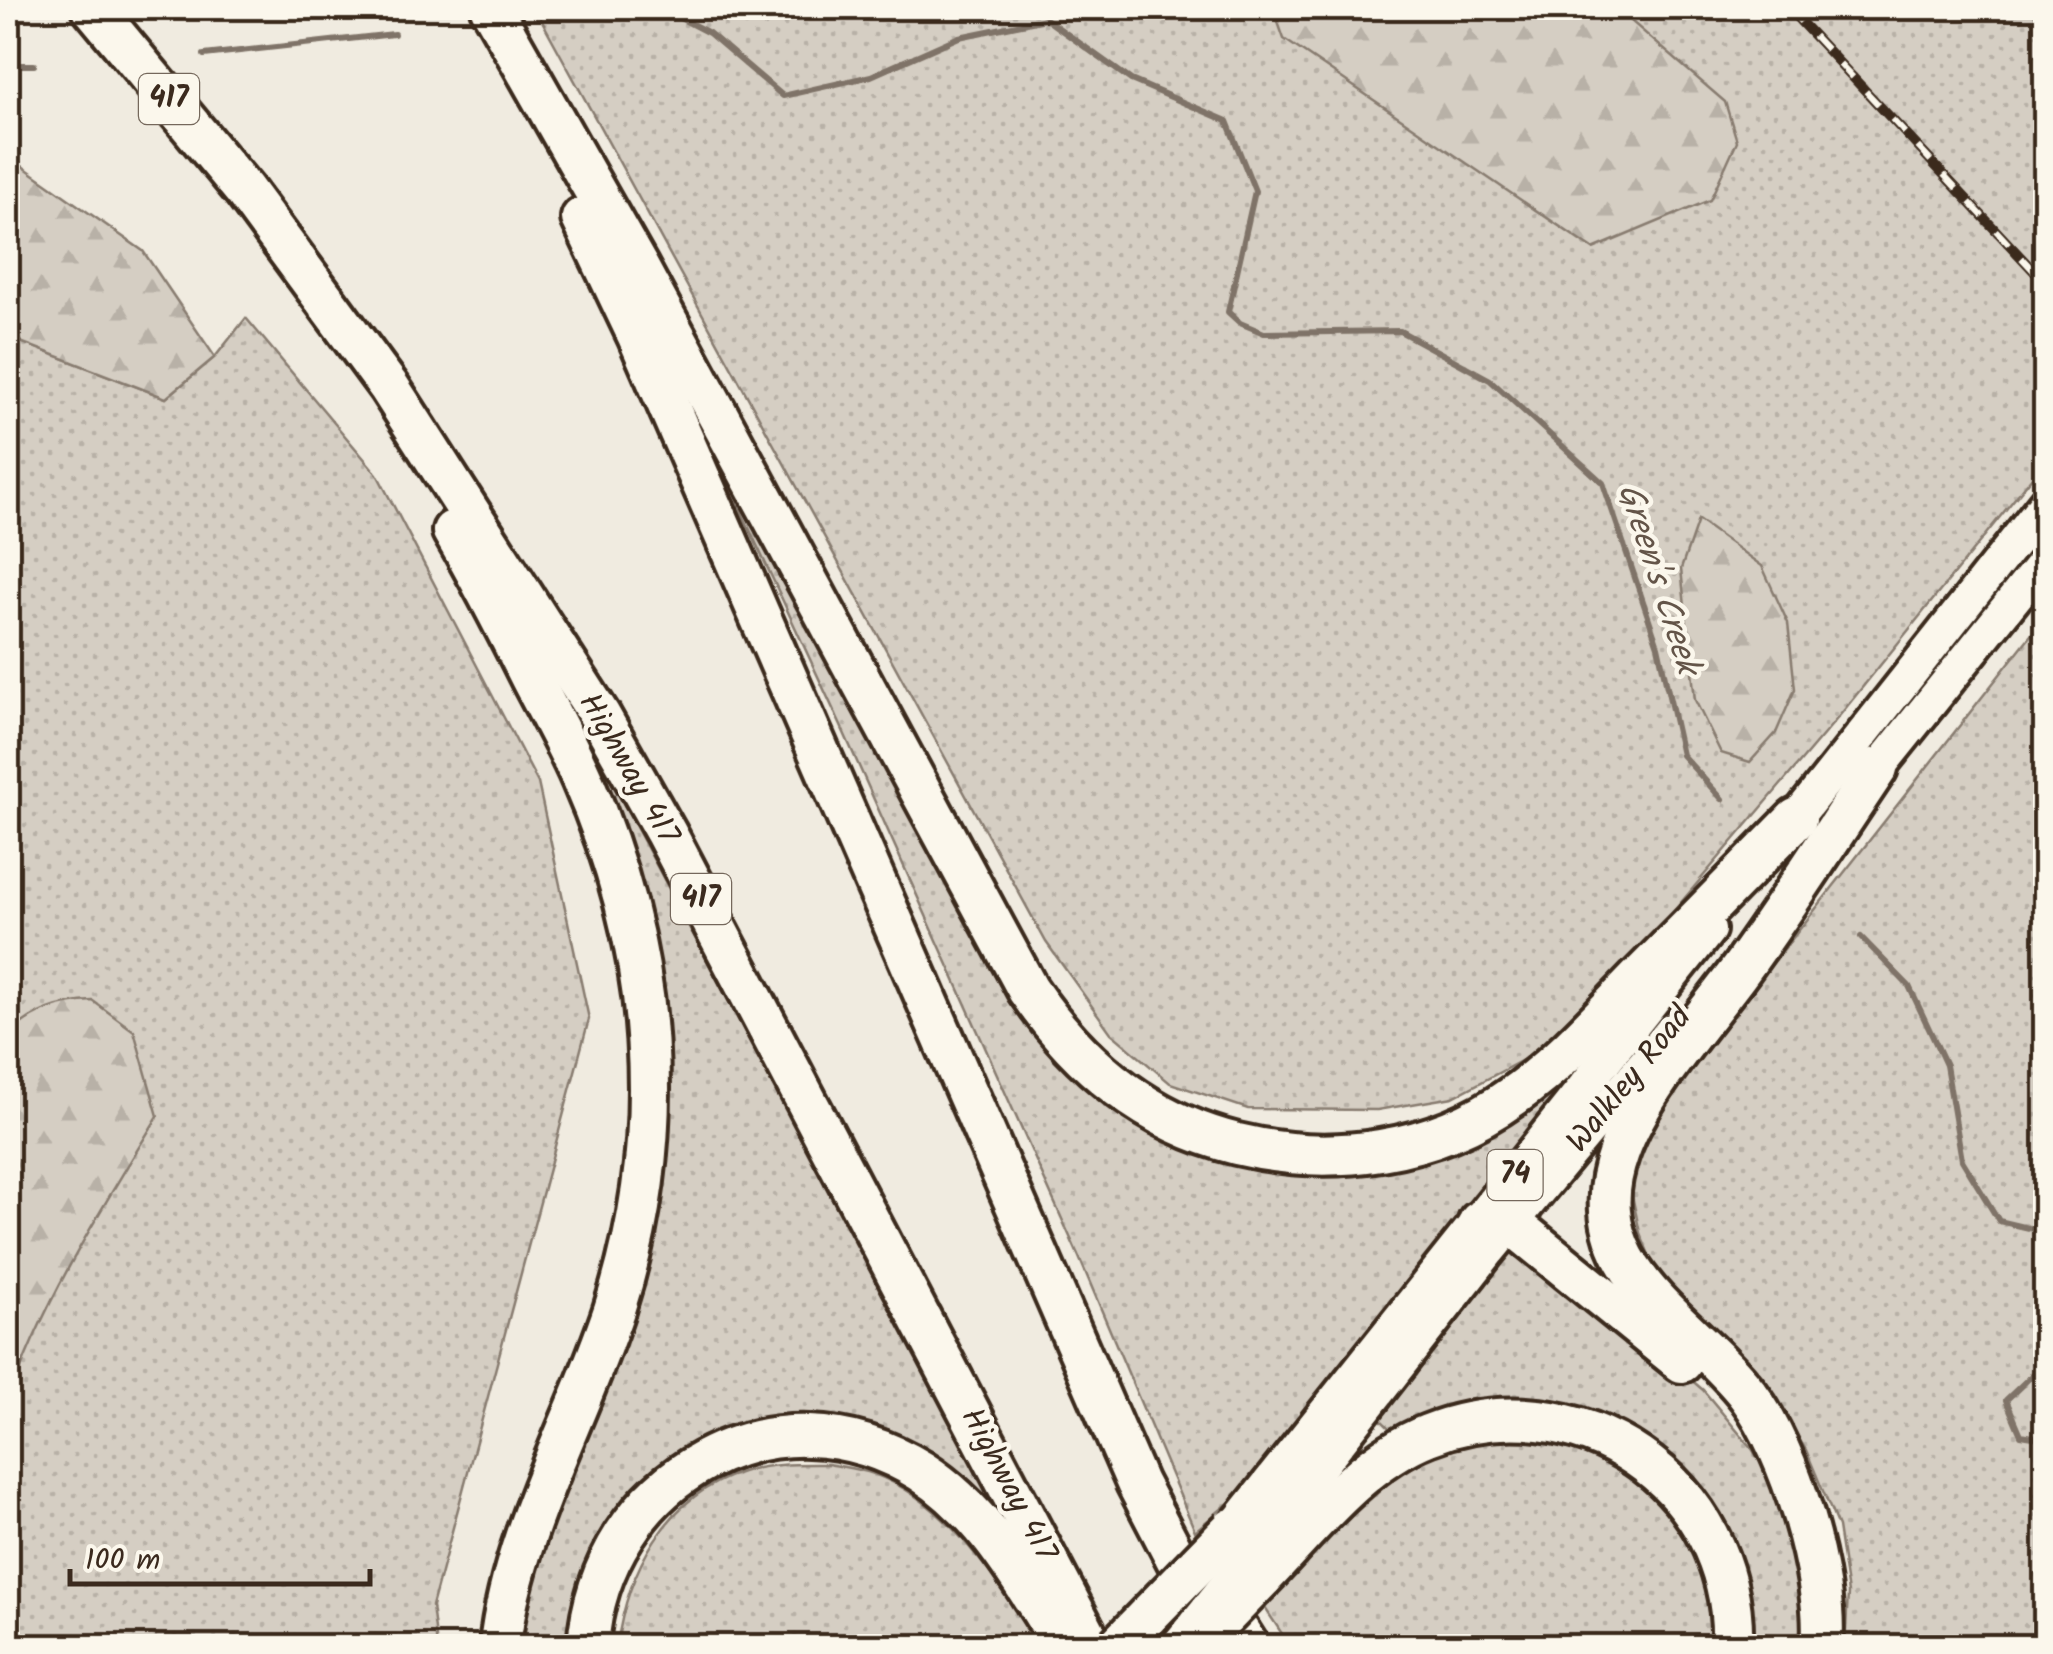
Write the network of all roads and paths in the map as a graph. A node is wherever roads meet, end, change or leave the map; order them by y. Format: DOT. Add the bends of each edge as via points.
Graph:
graph roads {
  1 [pos="93,8"];
  2 [pos="470,8"];
  3 [pos="490,8"];
  4 [pos="244,190"];
  5 [pos="2046,502"];
  6 [pos="2046,558"];
  7 [pos="1877,768"];
  8 [pos="1796,819"];
  9 [pos="1496,1223"];
  10 [pos="1093,1384"];
  11 [pos="1803,1523"];
  12 [pos="1248,1555"];
  13 [pos="500,1646"];
  14 [pos="588,1646"];
  15 [pos="1064,1646"];
  16 [pos="1092,1646"];
  17 [pos="1118,1646"];
  18 [pos="1176,1646"];
  19 [pos="1196,1646"];
  20 [pos="1222,1646"];
  21 [pos="1248,1646"];
  22 [pos="1732,1646"];
  23 [pos="1822,1646"];
  1 -- 4 [label="highway, Highway 417 / 417"];
  2 -- 10 [label="highway" via="529,112 638,336"];
  3 -- 8 [label="highway" via="638,267 1028,990 1084,1059 1156,1113 1207,1136 1310,1156 1381,1151 1454,1128 1512,1097 1560,1057"];
  4 -- 13 [label="highway" via="493,604 581,776 638,949 651,1097 635,1229 604,1337 521,1552"];
  4 -- 16 [label="highway, Highway 417 / 417" via="389,387 608,730"];
  5 -- 8 [label="main road, Walkley Road / 74"];
  6 -- 7 [label="main road, Walkley Road / 74"];
  7 -- 9 [label="main road, Walkley Road / 74" via="1662,1042"];
  7 -- 11 [label="highway" via="1649,1096 1628,1130 1613,1175 1612,1218 1625,1260 1650,1298 1749,1396 1784,1459"];
  8 -- 9 [label="main road, Walkley Road / 74"];
  9 -- 11 [label="highway" via="1723,1397 1766,1453"];
  9 -- 12 [label="main road, Walkley Road / 74"];
  10 -- 20 [label="highway"];
  10 -- 21 [label="highway"];
  11 -- 23 [label="highway" via="1822,1602"];
  12 -- 17 [label="highway, bridge"];
  12 -- 18 [label="main road, Walkley Road / 74, bridge"];
  12 -- 19 [label="highway, bridge"];
  12 -- 22 [label="highway" via="1334,1504 1378,1464 1426,1436 1477,1420 1537,1419 1610,1440 1681,1496 1723,1571"];
  14 -- 15 [label="highway" via="611,1558 666,1485 719,1453 808,1437 893,1457 943,1486 984,1528"];
}
